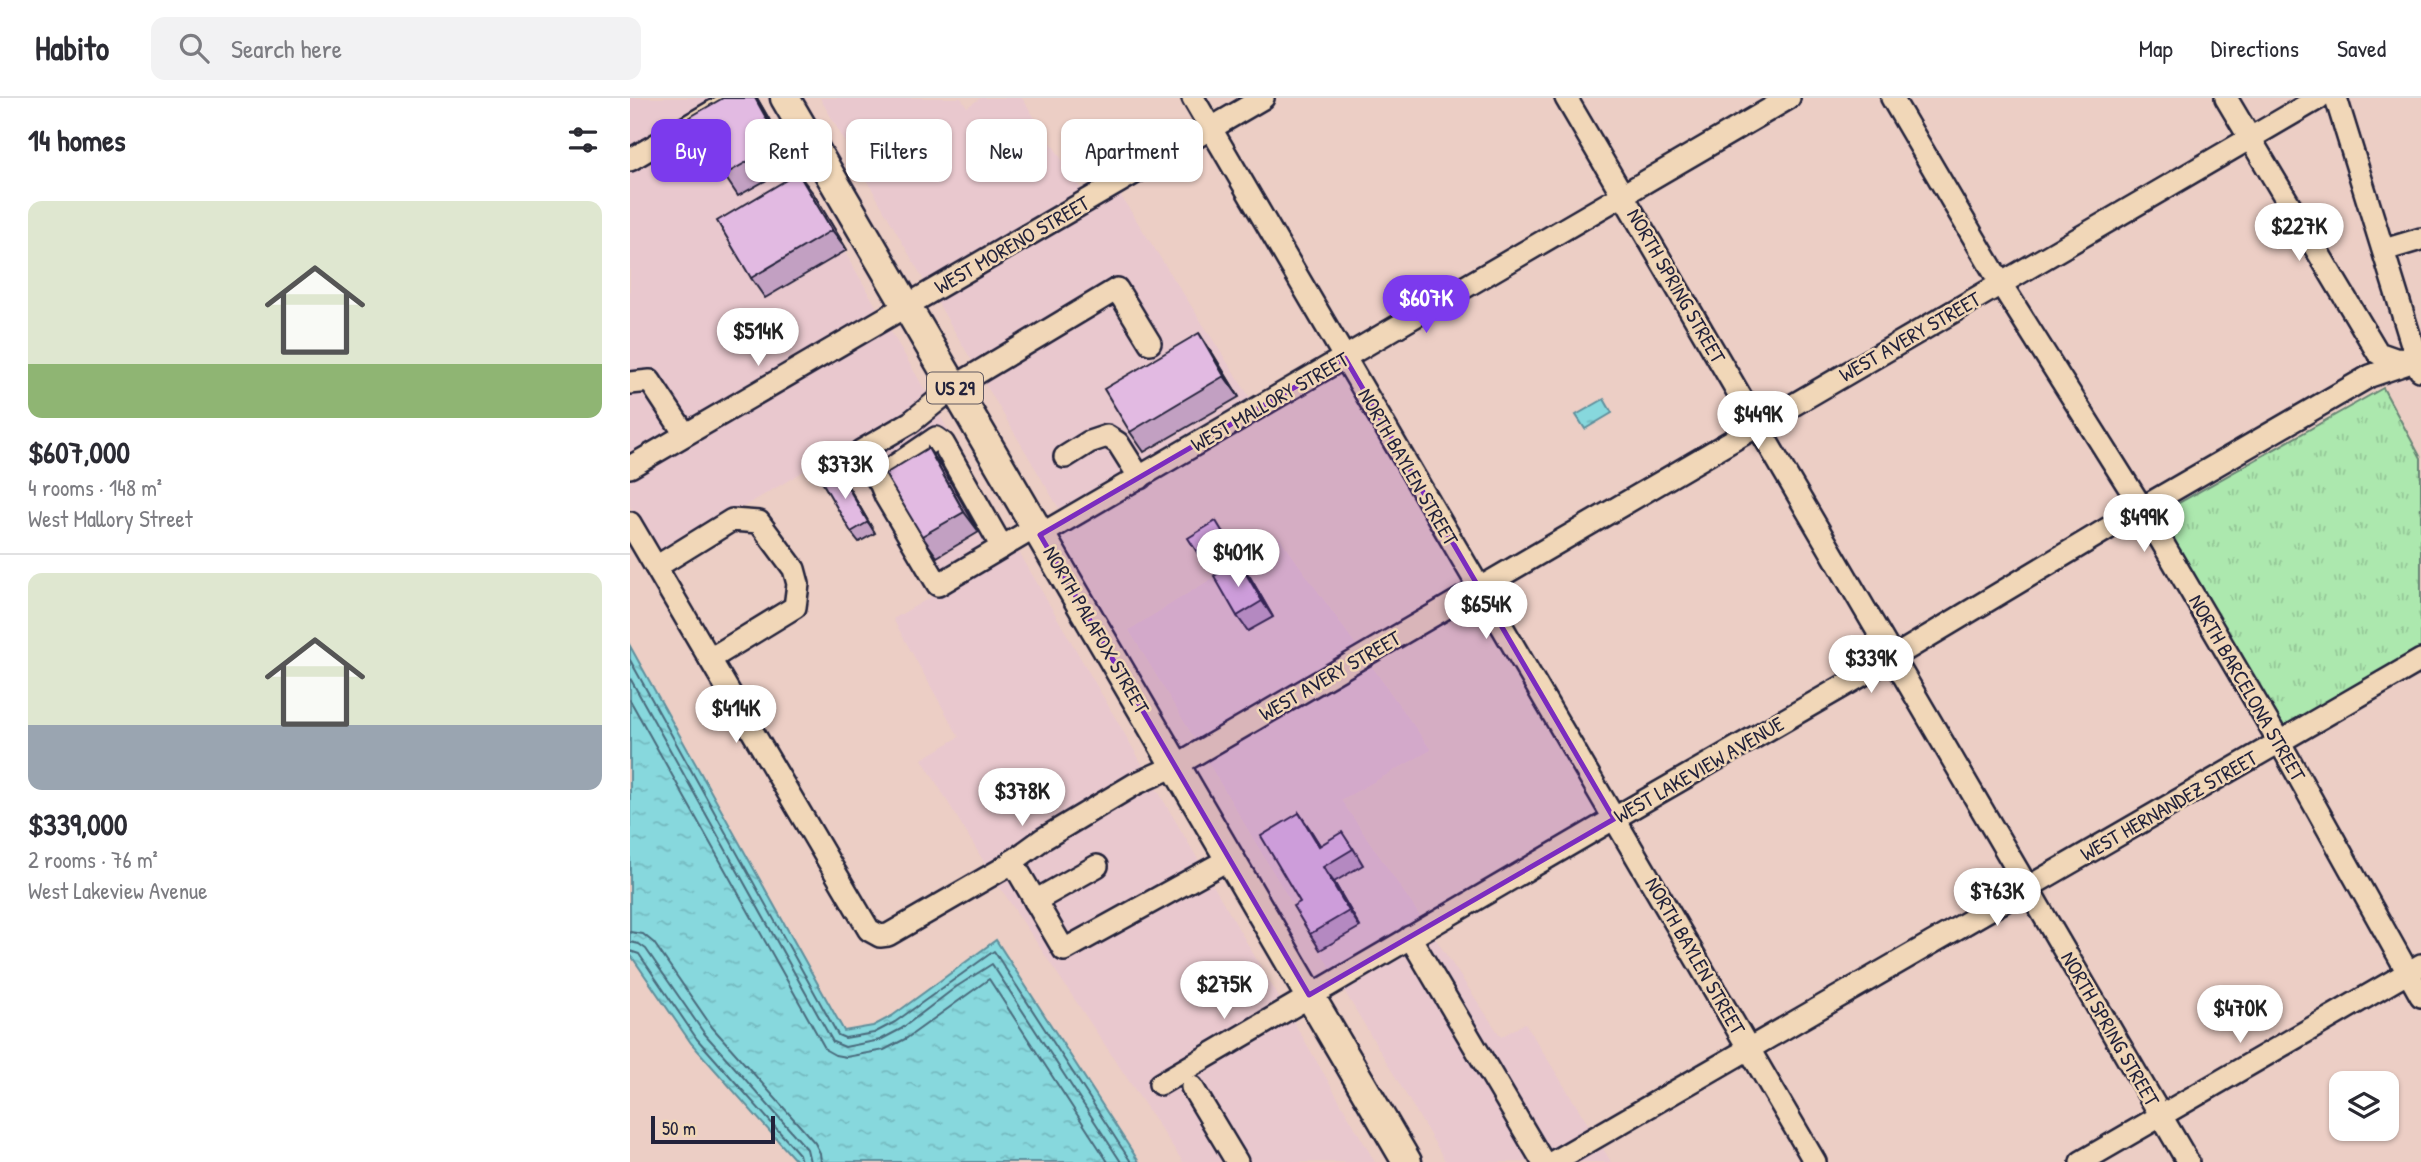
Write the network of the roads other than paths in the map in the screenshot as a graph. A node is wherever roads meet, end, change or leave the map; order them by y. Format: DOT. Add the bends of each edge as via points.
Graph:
graph roads {
  1 [pos="736,98"];
  2 [pos="785,98"];
  3 [pos="1193,98"];
  4 [pos="1263,98"];
  5 [pos="1566,98"];
  6 [pos="1789,98"];
  7 [pos="1892,98"];
  8 [pos="2225,98"];
  9 [pos="2319,98"];
  10 [pos="2336,98"];
  11 [pos="1211,129"];
  12 [pos="2250,138"];
  13 [pos="630,160"];
  14 [pos="1623,195"];
  15 [pos="2421,239"];
  16 [pos="2384,250"];
  17 [pos="2001,284"];
  18 [pos="907,306"];
  19 [pos="1150,343"];
  20 [pos="1345,358"];
  21 [pos="2419,367"];
  22 [pos="630,383"];
  23 [pos="954,387"];
  24 [pos="922,413"];
  25 [pos="1758,427"];
  26 [pos="685,434"];
  27 [pos="936,438"];
  28 [pos="1065,457"];
  29 [pos="630,467"];
  30 [pos="877,478"];
  31 [pos="1140,478"];
  32 [pos="2141,508"];
  33 [pos="630,523"];
  34 [pos="1038,531"];
  35 [pos="1002,547"];
  36 [pos="656,567"];
  37 [pos="1479,589"];
  38 [pos="710,659"];
  39 [pos="1892,659"];
  40 [pos="2421,660"];
  41 [pos="2280,743"];
  42 [pos="1175,766"];
  43 [pos="1614,819"];
  44 [pos="1229,859"];
  45 [pos="1012,861"];
  46 [pos="1097,866"];
  47 [pos="2027,886"];
  48 [pos="1035,901"];
  49 [pos="1410,937"];
  50 [pos="2415,969"];
  51 [pos="1309,995"];
  52 [pos="2421,996"];
  53 [pos="1748,1048"];
  54 [pos="1160,1084"];
  55 [pos="1192,1087"];
  56 [pos="2160,1115"];
  57 [pos="1237,1162"];
  58 [pos="1407,1162"];
  59 [pos="1543,1162"];
  60 [pos="1553,1162"];
  61 [pos="1815,1162"];
  62 [pos="2081,1162"];
  63 [pos="2188,1162"];
  1 -- 13 [label="street"];
  2 -- 18 [label="main road, NORTH PALAFOX STREET / US 29"];
  3 -- 11 [label="street, NORTH BAYLEN STREET"];
  4 -- 11 [label="street, WEST MORENO STREET"];
  5 -- 14 [label="street, NORTH SPRING STREET"];
  6 -- 14 [label="street, WEST MALLORY STREET"];
  7 -- 17 [label="street, NORTH BARCELONA STREET"];
  8 -- 12 [label="street"];
  9 -- 12 [label="street, WEST AVERY STREET"];
  10 -- 16 [label="street"];
  11 -- 18 [label="street, WEST MORENO STREET"];
  11 -- 20 [label="street, NORTH BAYLEN STREET"];
  12 -- 17 [label="street, WEST AVERY STREET"];
  12 -- 21 [label="street" via="2378,353"];
  14 -- 20 [label="street, WEST MALLORY STREET"];
  14 -- 25 [label="street, NORTH SPRING STREET"];
  15 -- 16 [label="street"];
  16 -- 21 [label="street"];
  17 -- 25 [label="street, WEST AVERY STREET"];
  17 -- 32 [label="street, NORTH BARCELONA STREET"];
  18 -- 23 [label="main road, NORTH PALAFOX STREET / US 29"];
  18 -- 26 [label="street, WEST MORENO STREET"];
  19 -- 23 [label="street" via="1117,289"];
  20 -- 31 [label="street, WEST MALLORY STREET"];
  20 -- 37 [label="street, NORTH BAYLEN STREET"];
  21 -- 32 [label="street, WEST LAKEVIEW AVENUE" via="2370,376"];
  22 -- 26 [label="street" via="650,381"];
  23 -- 24 [label="street"];
  23 -- 34 [label="main road, NORTH PALAFOX STREET / US 29"];
  24 -- 27 [label="street"];
  24 -- 30 [label="street" via="861,451"];
  25 -- 37 [label="street, WEST AVERY STREET"];
  25 -- 39 [label="street, NORTH SPRING STREET"];
  26 -- 29 [label="street, WEST MORENO STREET"];
  27 -- 30 [label="street"];
  27 -- 35 [label="street"];
  28 -- 31 [label="street" via="1107,436 1118,443"];
  30 -- 35 [label="street, WEST MALLORY STREET" via="938,585"];
  31 -- 34 [label="street, WEST MALLORY STREET"];
  32 -- 39 [label="street, WEST LAKEVIEW AVENUE"];
  32 -- 41 [label="street, NORTH BARCELONA STREET"];
  33 -- 36 [label="street"];
  34 -- 35 [label="street, WEST MALLORY STREET"];
  34 -- 42 [label="main road, NORTH PALAFOX STREET / US 29"];
  36 -- 38 [label="street"];
  36 -- 38 [label="street" via="733,520 759,522 794,569 798,584 795,607"];
  37 -- 42 [label="street, WEST AVERY STREET"];
  37 -- 43 [label="street, NORTH BAYLEN STREET"];
  38 -- 45 [label="street, WEST AVERY STREET" via="876,935 888,935"];
  39 -- 43 [label="street, WEST LAKEVIEW AVENUE"];
  39 -- 47 [label="street, NORTH SPRING STREET"];
  40 -- 41 [label="street, WEST HERNANDEZ STREET"];
  41 -- 47 [label="street, WEST HERNANDEZ STREET"];
  41 -- 50 [label="street, NORTH BARCELONA STREET"];
  42 -- 44 [label="main road, NORTH PALAFOX STREET / US 29"];
  42 -- 45 [label="street, WEST AVERY STREET" via="1135,784"];
  43 -- 49 [label="street, WEST LAKEVIEW AVENUE"];
  43 -- 53 [label="street, NORTH BAYLEN STREET"];
  44 -- 48 [label="street" via="1065,950"];
  44 -- 51 [label="main road, NORTH PALAFOX STREET / US 29"];
  45 -- 48 [label="street"];
  46 -- 48 [label="street"];
  47 -- 53 [label="street, WEST HERNANDEZ STREET"];
  47 -- 56 [label="street, NORTH SPRING STREET"];
  49 -- 51 [label="street, WEST LAKEVIEW AVENUE"];
  49 -- 59 [label="street"];
  50 -- 52 [label="street, NORTH BARCELONA STREET"];
  50 -- 56 [label="street"];
  51 -- 54 [label="street, WEST LAKEVIEW AVENUE"];
  51 -- 58 [label="main road, NORTH PALAFOX STREET / US 29"];
  53 -- 60 [label="street, WEST HERNANDEZ STREET"];
  53 -- 61 [label="street, NORTH BAYLEN STREET"];
  55 -- 57 [label="street"];
  56 -- 62 [label="street"];
  56 -- 63 [label="street, NORTH SPRING STREET"];
}
